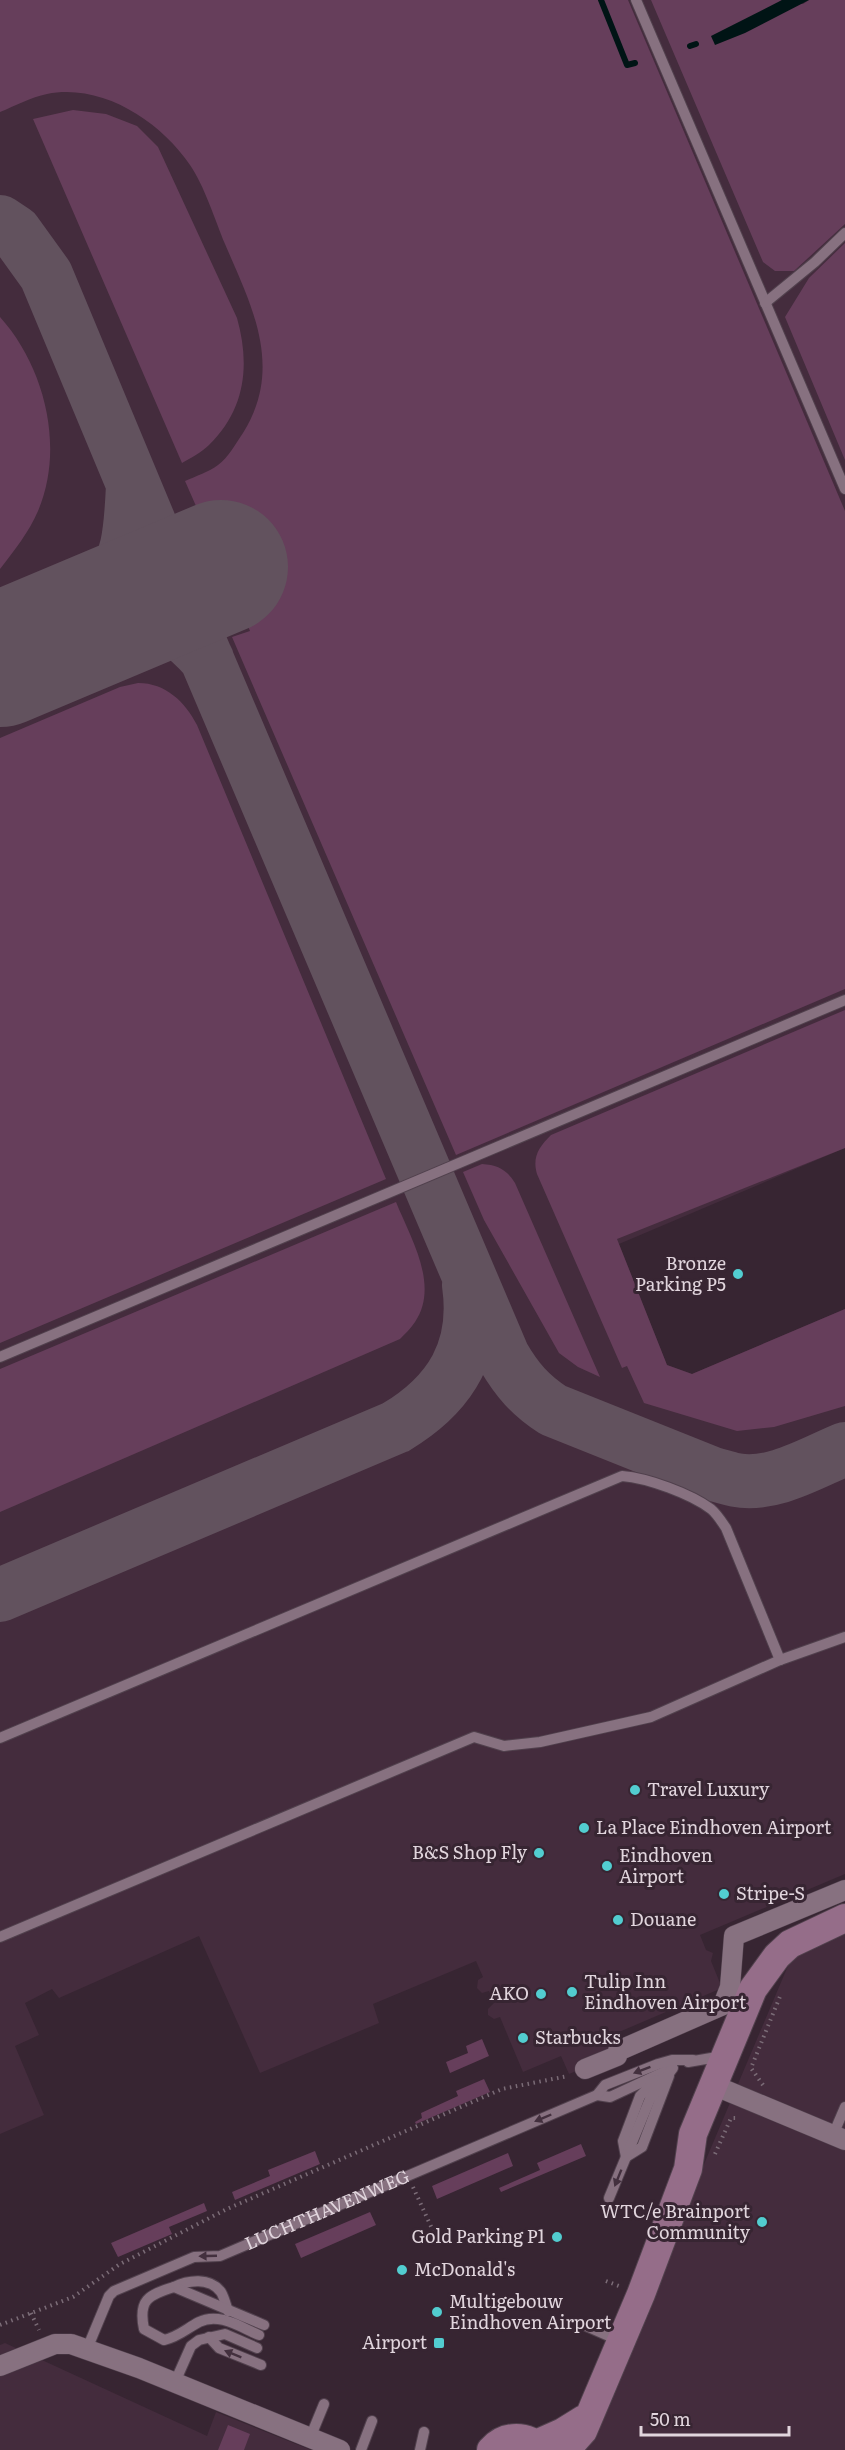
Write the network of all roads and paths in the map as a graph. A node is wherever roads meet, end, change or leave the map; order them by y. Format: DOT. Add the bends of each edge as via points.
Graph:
graph roads {
  1 [pos="636,0"];
  2 [pos="845,233"];
  3 [pos="765,303"];
  4 [pos="845,489"];
  5 [pos="845,1000"];
  6 [pos="0,1358"];
  7 [pos="845,1636"];
  8 [pos="780,1660"];
  9 [pos="0,1738"];
  10 [pos="845,1890"];
  11 [pos="845,1918"];
  12 [pos="0,1937"];
  13 [pos="774,1980"];
  14 [pos="726,2055"];
  15 [pos="693,2060"];
  16 [pos="673,2067"];
  17 [pos="585,2069"];
  18 [pos="725,2090"];
  19 [pos="597,2095"];
  20 [pos="760,2105"];
  21 [pos="845,2107"];
  22 [pos="839,2137"];
  23 [pos="626,2157"];
  24 [pos="688,2169"];
  25 [pos="408,2176"];
  26 [pos="609,2198"];
  27 [pos="434,2233"];
  28 [pos="174,2287"];
  29 [pos="228,2311"];
  30 [pos="0,2325"];
  31 [pos="586,2326"];
  32 [pos="186,2331"];
  33 [pos="204,2339"];
  34 [pos="620,2342"];
  35 [pos="257,2348"];
  36 [pos="87,2349"];
  37 [pos="261,2365"];
  38 [pos="0,2366"];
  39 [pos="175,2382"];
  40 [pos="324,2404"];
  41 [pos="588,2416"];
  42 [pos="372,2421"];
  43 [pos="424,2432"];
  44 [pos="310,2438"];
  45 [pos="539,2447"];
  46 [pos="340,2450"];
  47 [pos="361,2450"];
  48 [pos="420,2450"];
  49 [pos="490,2450"];
  50 [pos="566,2450"];
  1 -- 3 [label="lane"];
  2 -- 3 [label="lane"];
  3 -- 4 [label="lane"];
  5 -- 6 [label="lane"];
  7 -- 8 [label="lane"];
  8 -- 9 [label="lane" via="726,1528 714,1511 639,1477 622,1476"];
  8 -- 12 [label="lane" via="651,1717 540,1742 504,1746 474,1737"];
  10 -- 17 [label="street" via="734,1936 730,1987 723,2005"];
  11 -- 13 [label="street" via="790,1944 777,1956"];
  13 -- 14 [label="street" via="753,1989"];
  13 -- 18 [label="street" via="764,1994"];
  13 -- 20 [label="path" via="751,2068 766,2089"];
  14 -- 15 [label="lane, LUCHTHAVENWEG"];
  14 -- 24 [label="street" via="693,2134"];
  15 -- 16 [label="lane, LUCHTHAVENWEG"];
  15 -- 19 [label="lane, LUCHTHAVENWEG, one-way" via="672,2060 644,2069 605,2085"];
  16 -- 19 [label="lane, LUCHTHAVENWEG" via="610,2097"];
  16 -- 23 [label="lane, LUCHTHAVENWEG" via="642,2147"];
  16 -- 23 [label="lane, LUCHTHAVENWEG" via="640,2096 623,2141"];
  17 -- 30 [label="path" via="561,2079 502,2089 237,2204 120,2264 73,2297"];
  18 -- 20 [label="street"];
  18 -- 24 [label="street"];
  19 -- 25 [label="lane, LUCHTHAVENWEG, one-way"];
  20 -- 22 [label="street"];
  21 -- 22 [label="lane"];
  23 -- 26 [label="lane, LUCHTHAVENWEG, one-way"];
  24 -- 34 [label="street"];
  25 -- 27 [label="path"];
  25 -- 36 [label="lane, LUCHTHAVENWEG, one-way" via="220,2256 194,2257 114,2291"];
  28 -- 29 [label="lane"];
  28 -- 29 [label="lane" via="196,2280 212,2286 220,2291"];
  28 -- 32 [label="lane" via="146,2299 140,2313 144,2329 164,2340"];
  29 -- 32 [label="lane" via="262,2330 220,2318 200,2322"];
  31 -- 34 [label="lane"];
  32 -- 33 [label="lane"];
  33 -- 35 [label="lane" via="225,2334"];
  37 -- 33 [label="lane, one-way"];
  33 -- 39 [label="lane" via="191,2346"];
  34 -- 41 [label="street"];
  36 -- 38 [label="street" via="54,2344"];
  36 -- 39 [label="street"];
  39 -- 44 [label="street"];
  40 -- 44 [label="lane"];
  41 -- 45 [label="street"];
  41 -- 50 [label="street" via="580,2436"];
  42 -- 47 [label="lane"];
  43 -- 48 [label="lane"];
  44 -- 46 [label="street"];
  45 -- 49 [label="street" via="510,2438"];
}
